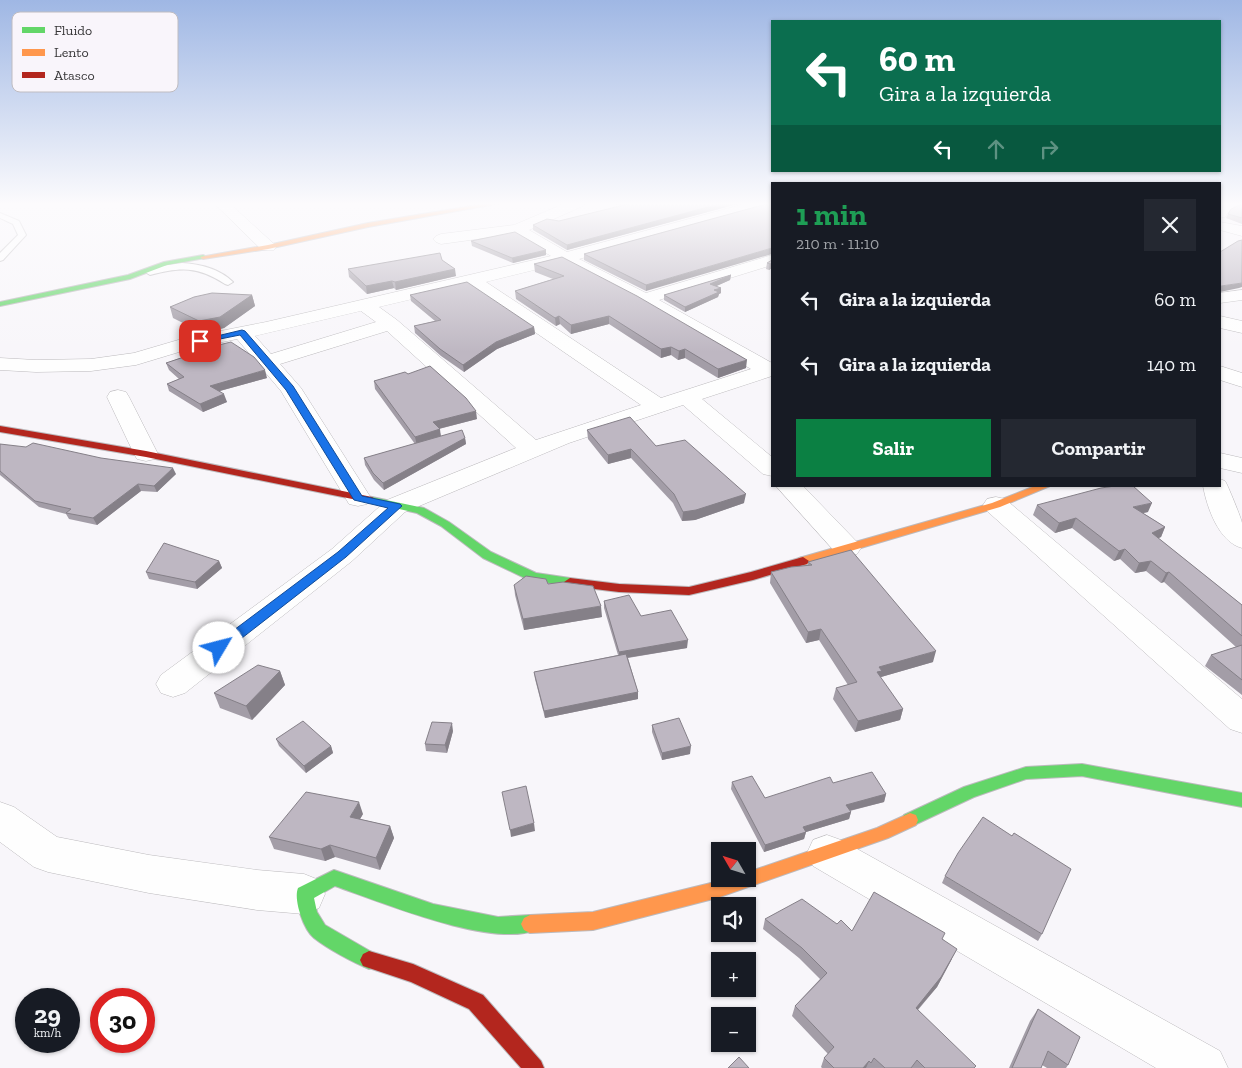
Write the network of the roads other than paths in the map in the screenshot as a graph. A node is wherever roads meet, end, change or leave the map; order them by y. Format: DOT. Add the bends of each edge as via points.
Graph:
graph roads {
  1 [pos="231,253"];
  2 [pos="556,253"];
  3 [pos="584,253"];
  4 [pos="565,258"];
  5 [pos="771,260"];
  6 [pos="130,277"];
  7 [pos="470,279"];
  8 [pos="228,282"];
  9 [pos="1242,295"];
  10 [pos="1221,298"];
  11 [pos="644,299"];
  12 [pos="0,304"];
  13 [pos="363,304"];
  14 [pos="1221,322"];
  15 [pos="390,324"];
  16 [pos="1242,327"];
  17 [pos="242,333"];
  18 [pos="266,362"];
  19 [pos="0,364"];
  20 [pos="770,370"];
  21 [pos="1221,372"];
  22 [pos="1242,381"];
  23 [pos="118,397"];
  24 [pos="688,398"];
  25 [pos="659,407"];
  26 [pos="0,429"];
  27 [pos="532,449"];
  28 [pos="146,454"];
  29 [pos="1221,460"];
  30 [pos="1242,466"];
  31 [pos="771,468"];
  32 [pos="790,487"];
  33 [pos="1042,487"];
  34 [pos="1216,487"];
  35 [pos="358,498"];
  36 [pos="996,504"];
  37 [pos="396,506"];
  38 [pos="1242,539"];
  39 [pos="847,548"];
  40 [pos="173,684"];
  41 [pos="1242,719"];
  42 [pos="1242,800"];
  43 [pos="0,819"];
  44 [pos="828,853"];
  45 [pos="304,894"];
  46 [pos="534,1068"];
  47 [pos="1203,1068"];
  1 -- 6 [label="street" via="166,263"];
  2 -- 4 [label="street"];
  3 -- 4 [label="street"];
  4 -- 7 [label="street"];
  4 -- 11 [label="street"];
  5 -- 11 [label="street"];
  6 -- 8 [label="lane" via="167,267 189,266 210,270"];
  6 -- 12 [label="street"];
  7 -- 13 [label="street"];
  7 -- 25 [label="street"];
  9 -- 10 [label="street"];
  11 -- 20 [label="street"];
  13 -- 15 [label="street"];
  13 -- 17 [label="street"];
  14 -- 16 [label="street"];
  15 -- 18 [label="street"];
  15 -- 27 [label="street"];
  17 -- 18 [label="street"];
  17 -- 19 [label="street" via="185,344 136,359 92,365"];
  18 -- 35 [label="street" via="290,388"];
  20 -- 24 [label="street"];
  21 -- 22 [label="street"];
  23 -- 28 [label="street"];
  24 -- 25 [label="street"];
  24 -- 31 [label="street"];
  25 -- 27 [label="street"];
  26 -- 28 [label="street"];
  27 -- 37 [label="street"];
  28 -- 35 [label="street"];
  29 -- 30 [label="street"];
  32 -- 39 [label="street"];
  33 -- 36 [label="street"];
  34 -- 38 [label="street" via="1227,521"];
  35 -- 37 [label="street"];
  36 -- 39 [label="street"];
  36 -- 41 [label="street"];
  37 -- 39 [label="street" via="420,510 487,555 533,577 619,588 689,591"];
  37 -- 40 [label="street" via="342,555"];
  42 -- 44 [label="street" via="1082,770 1026,773 969,792 882,833"];
  43 -- 45 [label="street" via="48,854 149,874"];
  44 -- 45 [label="street" via="716,890 593,921 498,926 433,912 334,878"];
  44 -- 47 [label="street"];
  45 -- 46 [label="street" via="309,915 320,931 370,961 413,973 476,1002"];
}
